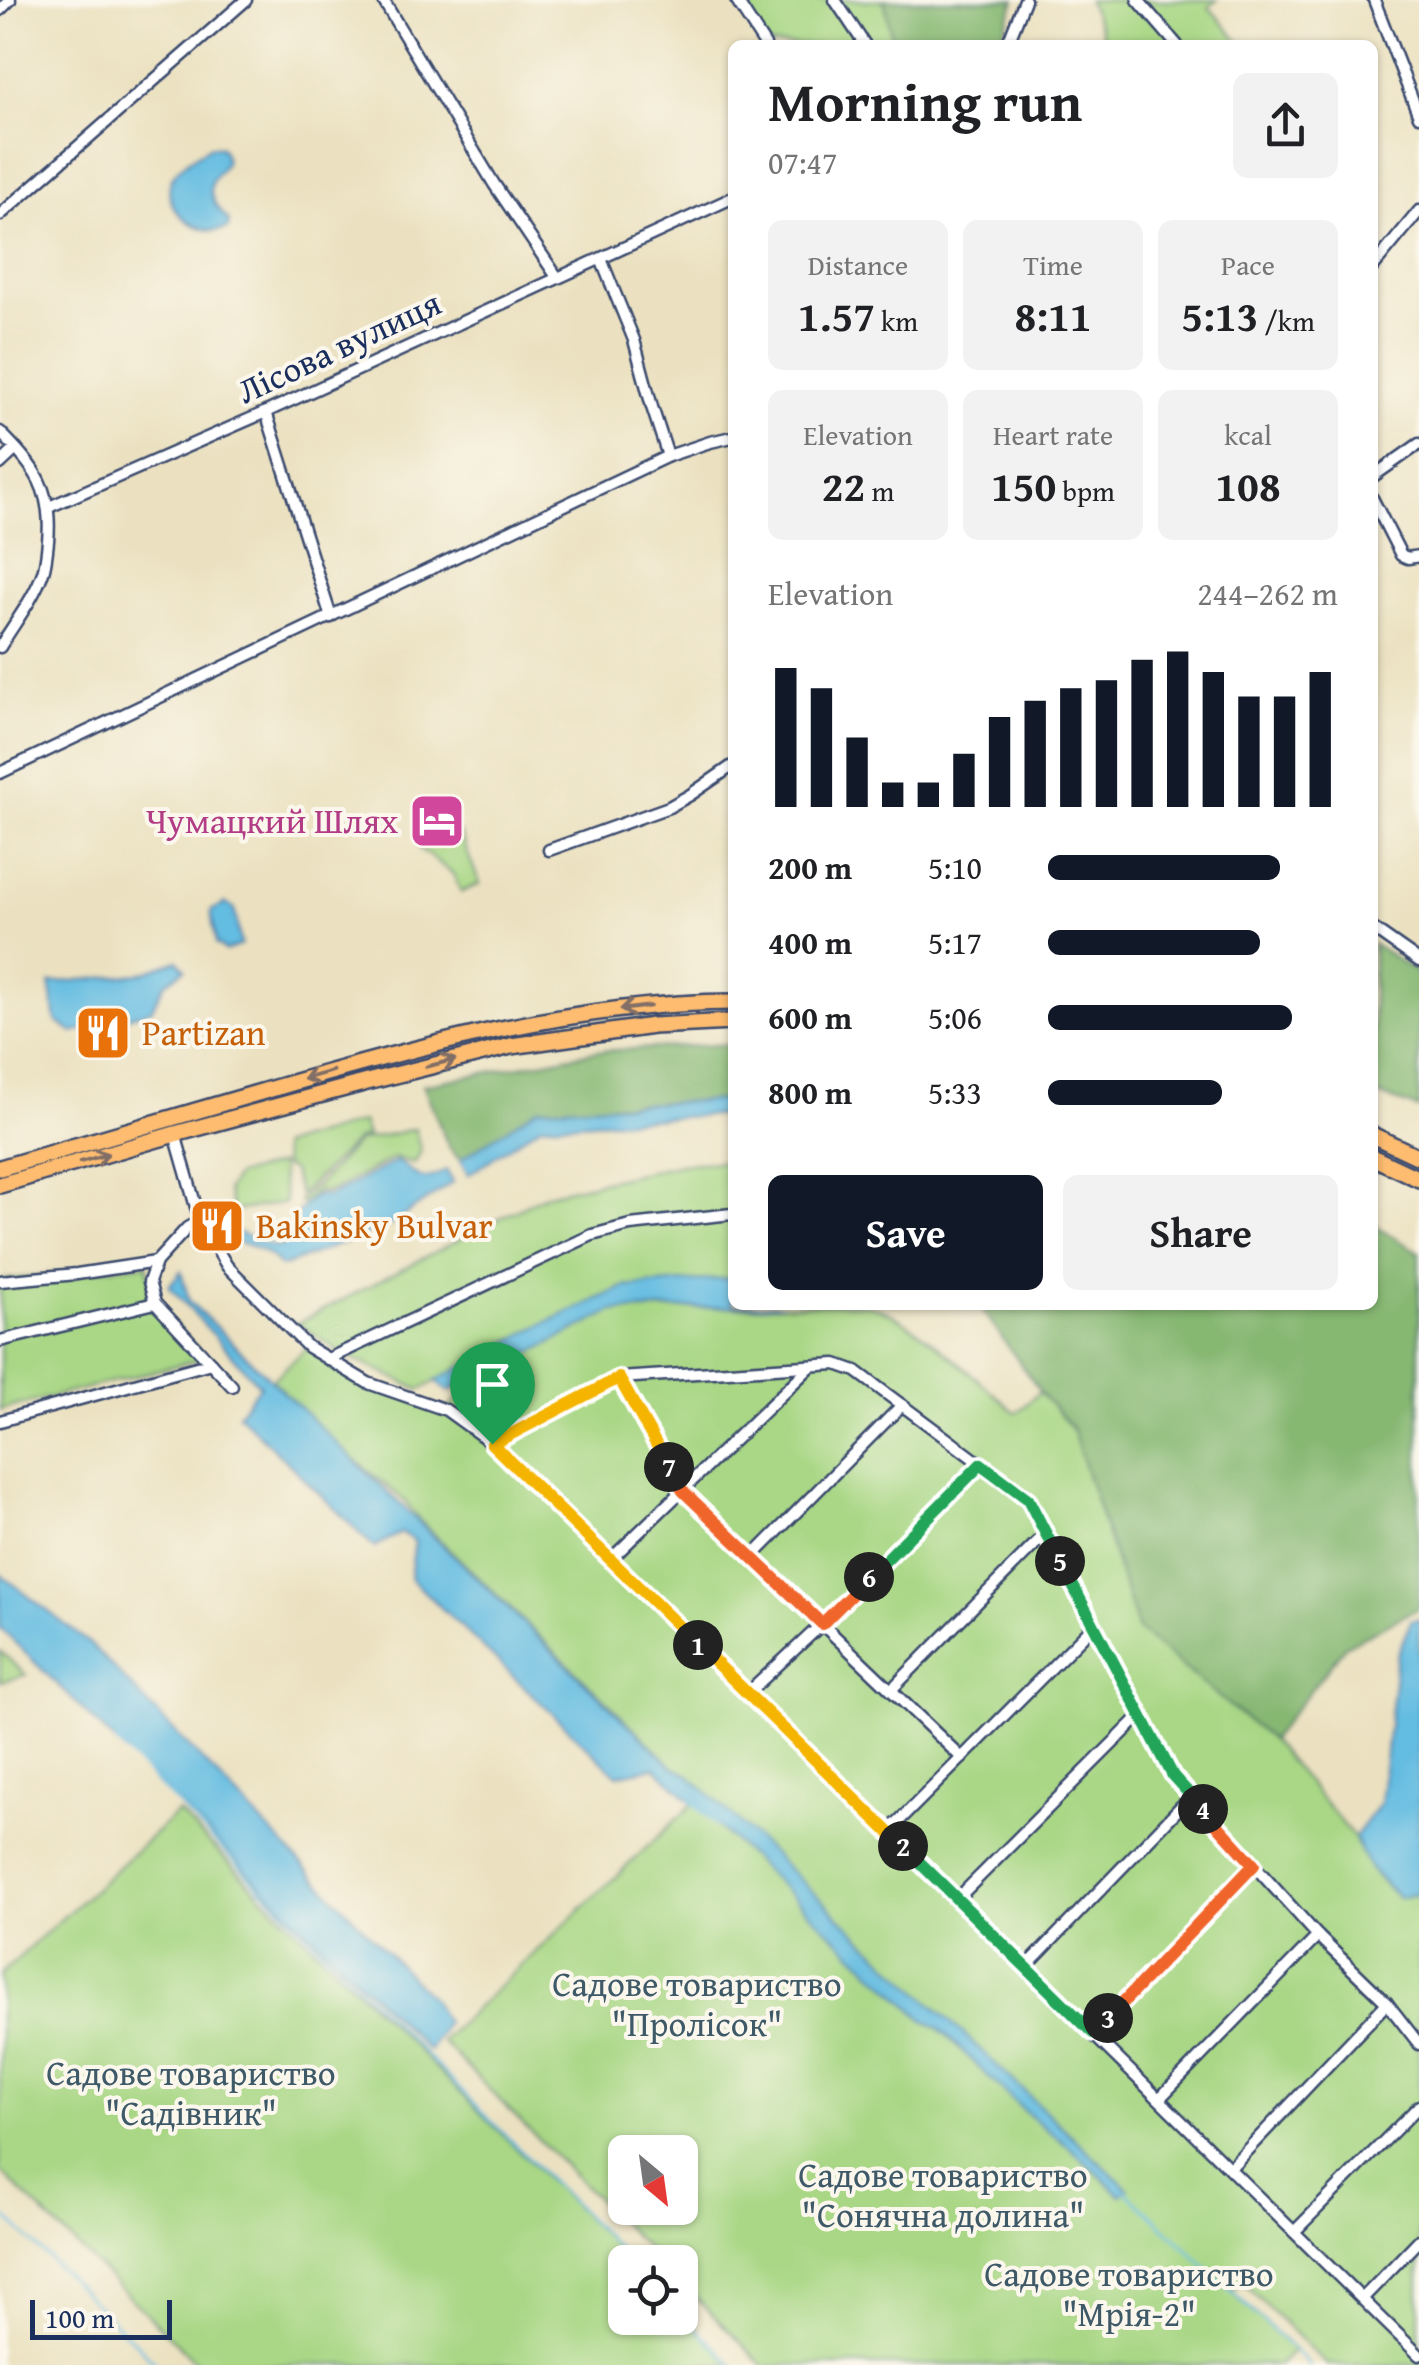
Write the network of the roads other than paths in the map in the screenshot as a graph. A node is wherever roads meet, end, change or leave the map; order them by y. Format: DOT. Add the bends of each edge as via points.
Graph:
graph roads {
  1 [pos="10,0"];
  2 [pos="246,0"];
  3 [pos="383,0"];
  4 [pos="736,0"];
  5 [pos="835,0"];
  6 [pos="1025,0"];
  7 [pos="1138,0"];
  8 [pos="1374,0"];
  9 [pos="0,10"];
  10 [pos="762,40"];
  11 [pos="862,40"];
  12 [pos="1010,40"];
  13 [pos="1173,40"];
  14 [pos="1419,116"];
  15 [pos="728,200"];
  16 [pos="1419,211"];
  17 [pos="0,215"];
  18 [pos="601,259"];
  19 [pos="1378,261"];
  20 [pos="557,277"];
  21 [pos="266,412"];
  22 [pos="0,432"];
  23 [pos="728,438"];
  24 [pos="1419,444"];
  25 [pos="16,448"];
  26 [pos="668,456"];
  27 [pos="0,464"];
  28 [pos="1378,473"];
  29 [pos="50,506"];
  30 [pos="1378,510"];
  31 [pos="1419,556"];
  32 [pos="331,617"];
  33 [pos="0,647"];
  34 [pos="728,769"];
  35 [pos="0,774"];
  36 [pos="549,850"];
  37 [pos="1378,932"];
  38 [pos="1419,961"];
  39 [pos="728,1002"];
  40 [pos="728,1022"];
  41 [pos="175,1134"];
  42 [pos="1378,1137"];
  43 [pos="1419,1156"];
  44 [pos="1378,1160"];
  45 [pos="0,1168"];
  46 [pos="1419,1179"];
  47 [pos="0,1185"];
  48 [pos="728,1214"];
  49 [pos="200,1220"];
  50 [pos="156,1262"];
  51 [pos="0,1281"];
  52 [pos="155,1303"];
  53 [pos="0,1341"];
  54 [pos="328,1359"];
  55 [pos="211,1364"];
  56 [pos="810,1366"];
  57 [pos="619,1378"];
  58 [pos="232,1386"];
  59 [pos="902,1405"];
  60 [pos="0,1421"];
  61 [pos="492,1444"];
  62 [pos="981,1464"];
  63 [pos="683,1491"];
  64 [pos="1046,1533"];
  65 [pos="752,1557"];
  66 [pos="610,1560"];
  67 [pos="822,1624"];
  68 [pos="1094,1625"];
  69 [pos="891,1690"];
  70 [pos="748,1694"];
  71 [pos="1141,1715"];
  72 [pos="962,1758"];
  73 [pos="1192,1796"];
  74 [pos="888,1832"];
  75 [pos="1254,1865"];
  76 [pos="957,1899"];
  77 [pos="1318,1936"];
  78 [pos="1026,1967"];
  79 [pos="1387,2003"];
  80 [pos="1093,2033"];
  81 [pos="1419,2044"];
  82 [pos="1160,2098"];
  83 [pos="1419,2106"];
  84 [pos="1230,2168"];
  85 [pos="1295,2231"];
  86 [pos="1419,2240"];
  87 [pos="1362,2298"];
  88 [pos="1419,2355"];
  1 -- 9 [label="street"];
  2 -- 17 [label="street"];
  3 -- 20 [label="street"];
  4 -- 10 [label="street"];
  5 -- 11 [label="street"];
  6 -- 12 [label="street"];
  7 -- 13 [label="street"];
  8 -- 14 [label="street"];
  15 -- 18 [label="street, Лісова вулиця"];
  16 -- 19 [label="street"];
  18 -- 20 [label="street, Лісова вулиця"];
  18 -- 26 [label="street" via="634,340"];
  20 -- 21 [label="street, Лісова вулиця"];
  21 -- 29 [label="street, Лісова вулиця"];
  21 -- 32 [label="street"];
  22 -- 25 [label="street"];
  23 -- 26 [label="street"];
  24 -- 28 [label="street"];
  25 -- 27 [label="street"];
  25 -- 29 [label="street"];
  26 -- 32 [label="street"];
  29 -- 33 [label="street" via="43,572"];
  30 -- 31 [label="street" via="1401,555"];
  32 -- 35 [label="street"];
  34 -- 36 [label="street" via="669,807"];
  37 -- 38 [label="street"];
  39 -- 45 [label="main road, one-way" via="648,1006 482,1032"];
  41 -- 40 [label="main road, one-way" via="511,1046"];
  47 -- 41 [label="main road, one-way"];
  41 -- 49 [label="street"];
  42 -- 43 [label="main road"];
  44 -- 46 [label="main road"];
  48 -- 54 [label="street" via="592,1235"];
  49 -- 50 [label="street"];
  49 -- 54 [label="street" via="227,1266 308,1348"];
  50 -- 51 [label="street"];
  50 -- 52 [label="street" via="149,1282"];
  52 -- 53 [label="street"];
  52 -- 55 [label="street"];
  54 -- 61 [label="street" via="368,1383 446,1410"];
  55 -- 58 [label="street"];
  55 -- 60 [label="street"];
  56 -- 57 [label="street"];
  56 -- 59 [label="street" via="856,1371"];
  56 -- 63 [label="street"];
  57 -- 61 [label="street"];
  57 -- 63 [label="street"];
  59 -- 62 [label="street"];
  59 -- 65 [label="street"];
  61 -- 66 [label="street"];
  62 -- 64 [label="street" via="1028,1499"];
  62 -- 67 [label="street"];
  63 -- 65 [label="street"];
  63 -- 66 [label="street"];
  64 -- 68 [label="street"];
  64 -- 69 [label="street"];
  65 -- 67 [label="street"];
  66 -- 70 [label="street"];
  67 -- 69 [label="street"];
  67 -- 70 [label="street"];
  68 -- 71 [label="street"];
  68 -- 72 [label="street"];
  69 -- 72 [label="street"];
  70 -- 74 [label="street"];
  71 -- 73 [label="street" via="1173,1776"];
  71 -- 76 [label="street"];
  72 -- 74 [label="street"];
  73 -- 75 [label="street"];
  73 -- 78 [label="street"];
  74 -- 76 [label="street"];
  75 -- 77 [label="street"];
  75 -- 80 [label="street"];
  76 -- 78 [label="street"];
  77 -- 79 [label="street"];
  77 -- 82 [label="street"];
  78 -- 80 [label="street"];
  79 -- 81 [label="street"];
  79 -- 84 [label="street"];
  80 -- 82 [label="street"];
  82 -- 84 [label="street"];
  83 -- 85 [label="street"];
  84 -- 85 [label="street"];
  85 -- 87 [label="street"];
  86 -- 87 [label="street"];
  87 -- 88 [label="street"];
}
